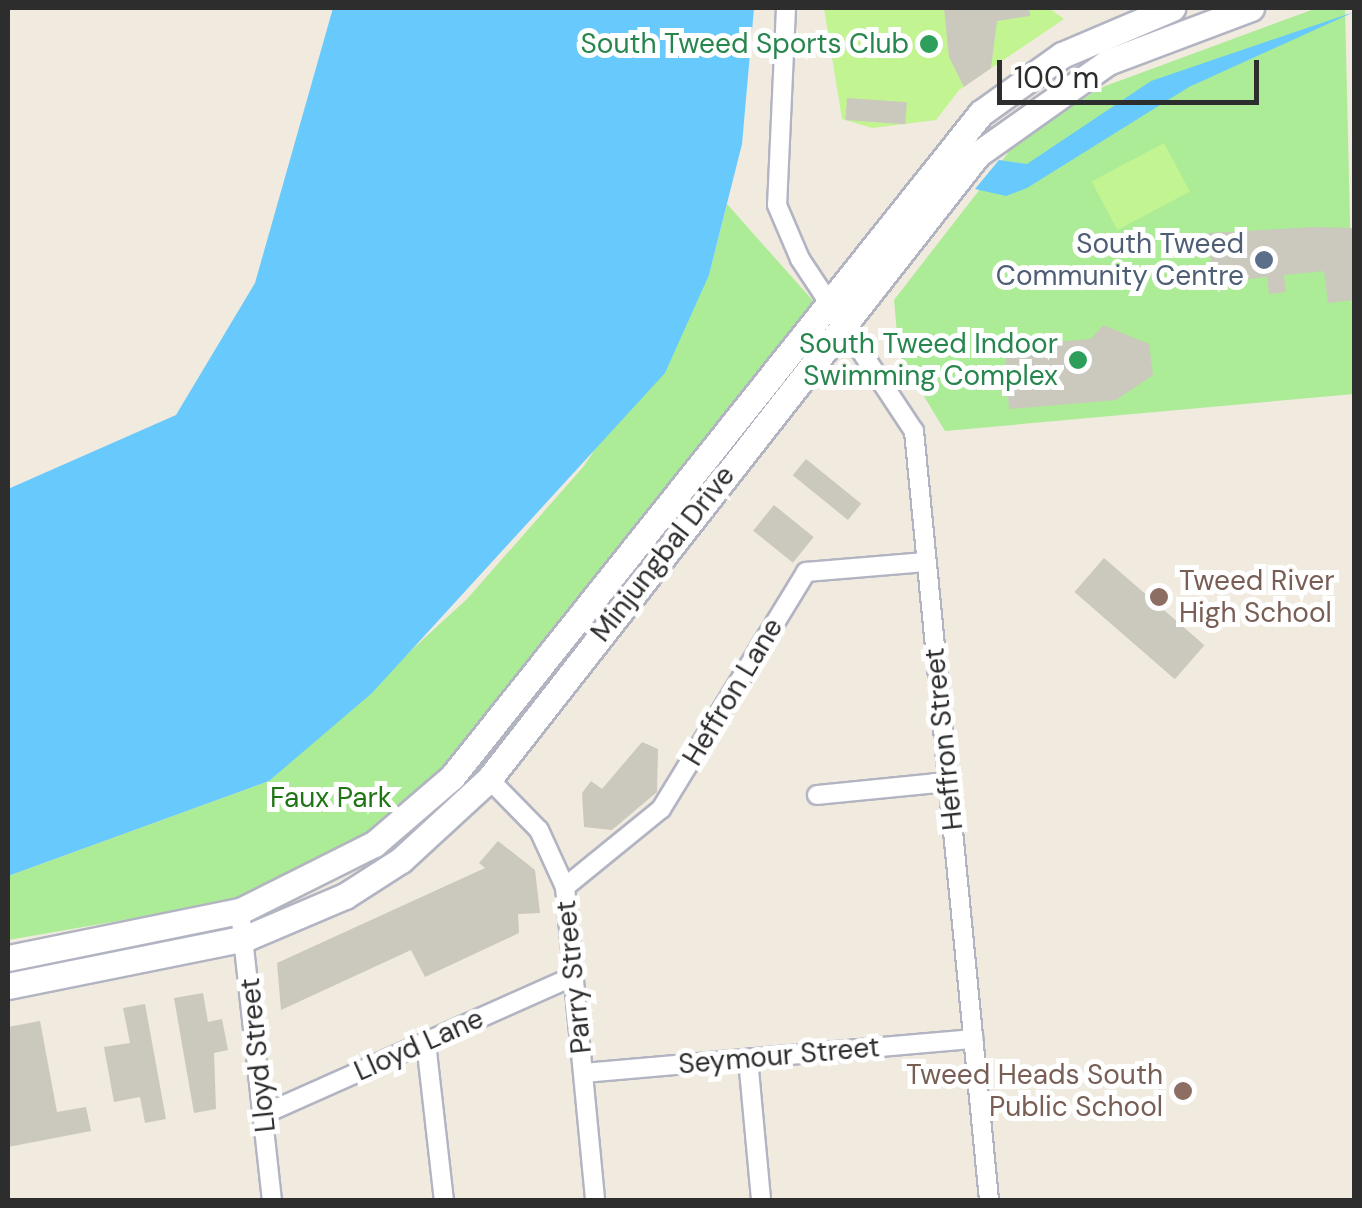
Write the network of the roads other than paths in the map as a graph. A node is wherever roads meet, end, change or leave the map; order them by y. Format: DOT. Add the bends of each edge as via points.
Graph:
graph roads {
  1 [pos="786,8"];
  2 [pos="1172,8"];
  3 [pos="1251,8"];
  4 [pos="838,313"];
  5 [pos="926,562"];
  6 [pos="489,780"];
  7 [pos="948,782"];
  8 [pos="817,795"];
  9 [pos="565,887"];
  10 [pos="240,911"];
  11 [pos="246,938"];
  12 [pos="8,958"];
  13 [pos="574,976"];
  14 [pos="8,986"];
  15 [pos="974,1038"];
  16 [pos="426,1042"];
  17 [pos="748,1059"];
  18 [pos="584,1073"];
  19 [pos="264,1114"];
  20 [pos="272,1200"];
  21 [pos="444,1200"];
  22 [pos="595,1200"];
  23 [pos="761,1200"];
  24 [pos="989,1200"];
  1 -- 4 [label="street, Heffron Street" via="778,205"];
  2 -- 4 [label="main road, Minjungbal Drive" via="1062,54 982,113"];
  3 -- 4 [label="main road, Minjungbal Drive" via="1108,62 1016,120"];
  4 -- 5 [label="street, Heffron Street" via="911,421"];
  4 -- 6 [label="main road, Minjungbal Drive"];
  4 -- 10 [label="main road, Minjungbal Drive" via="452,777 374,844"];
  5 -- 7 [label="street, Heffron Street"];
  5 -- 9 [label="street, Heffron Lane" via="806,572 661,810"];
  6 -- 9 [label="street, Parry Street" via="538,830"];
  6 -- 11 [label="main road, Minjungbal Drive" via="387,869"];
  7 -- 8 [label="street"];
  7 -- 15 [label="street, Heffron Street"];
  9 -- 13 [label="street, Parry Street"];
  10 -- 11 [label="street, Lloyd Street"];
  10 -- 12 [label="main road, Minjungbal Drive"];
  11 -- 14 [label="main road, Minjungbal Drive"];
  11 -- 19 [label="street, Lloyd Street"];
  13 -- 16 [label="street, Lloyd Lane"];
  13 -- 18 [label="street, Parry Street"];
  15 -- 17 [label="street, Seymour Street"];
  15 -- 24 [label="street, Heffron Street"];
  16 -- 19 [label="street, Lloyd Lane"];
  16 -- 21 [label="street"];
  17 -- 18 [label="street, Seymour Street"];
  17 -- 23 [label="street"];
  18 -- 22 [label="street, Parry Street"];
  19 -- 20 [label="street, Lloyd Street"];
}
